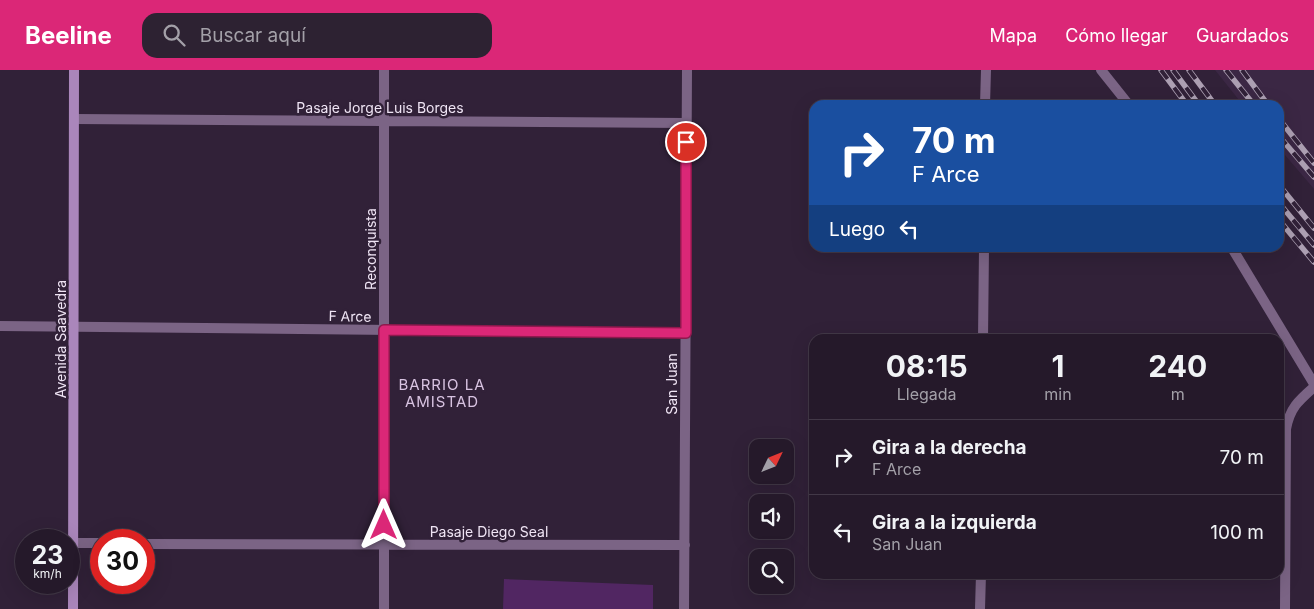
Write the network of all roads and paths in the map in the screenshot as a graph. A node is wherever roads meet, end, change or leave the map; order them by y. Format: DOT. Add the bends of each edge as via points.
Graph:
graph roads {
  1 [pos="74,70"];
  2 [pos="384,70"];
  3 [pos="686,70"];
  4 [pos="986,70"];
  5 [pos="1101,70"];
  6 [pos="985,100"];
  7 [pos="1124,100"];
  8 [pos="74,119"];
  9 [pos="384,121"];
  10 [pos="686,123"];
  11 [pos="984,252"];
  12 [pos="1234,252"];
  13 [pos="0,326"];
  14 [pos="74,326"];
  15 [pos="384,330"];
  16 [pos="686,333"];
  17 [pos="983,334"];
  18 [pos="1283,334"];
  19 [pos="1284,335"];
  20 [pos="1314,385"];
  21 [pos="74,529"];
  22 [pos="155,544"];
  23 [pos="384,544"];
  24 [pos="684,545"];
  25 [pos="981,579"];
  26 [pos="73,594"];
  27 [pos="73,609"];
  28 [pos="384,609"];
  29 [pos="684,609"];
  30 [pos="980,609"];
  31 [pos="1285,609"];
  1 -- 8 [label="street, Avenida Saavedra"];
  2 -- 9 [label="street, Reconquista"];
  3 -- 10 [label="street, San Juan"];
  4 -- 6 [label="street"];
  5 -- 7 [label="street"];
  8 -- 9 [label="street, Pasaje Jorge Luis Borges"];
  8 -- 14 [label="street, Avenida Saavedra"];
  9 -- 10 [label="street, Pasaje Jorge Luis Borges"];
  9 -- 15 [label="street, Reconquista"];
  10 -- 16 [label="street, San Juan"];
  11 -- 17 [label="street"];
  12 -- 18 [label="street"];
  13 -- 14 [label="street, F Arce"];
  14 -- 15 [label="street, F Arce"];
  14 -- 21 [label="street, Avenida Saavedra"];
  15 -- 16 [label="street, F Arce"];
  15 -- 23 [label="street, Reconquista"];
  16 -- 24 [label="street, San Juan"];
  19 -- 20 [label="street"];
  20 -- 31 [label="street" via="1288,414 1286,429"];
  22 -- 23 [label="street, Pasaje Diego Seal"];
  23 -- 24 [label="street, Pasaje Diego Seal"];
  23 -- 28 [label="street, Reconquista"];
  24 -- 29 [label="street, San Juan"];
  25 -- 30 [label="street"];
  26 -- 27 [label="street, Avenida Saavedra"];
}
